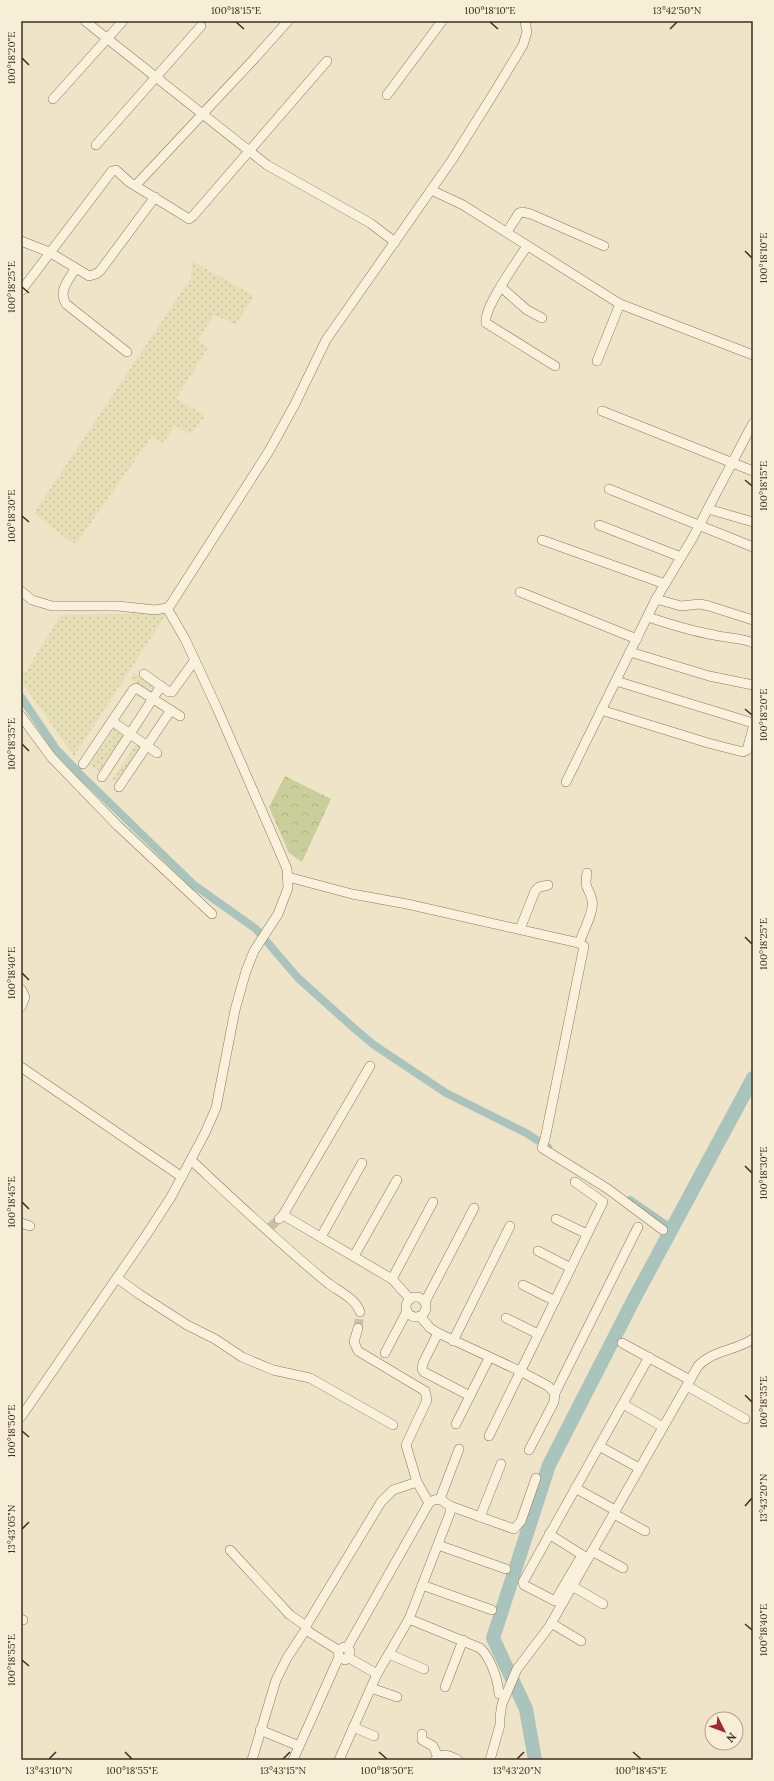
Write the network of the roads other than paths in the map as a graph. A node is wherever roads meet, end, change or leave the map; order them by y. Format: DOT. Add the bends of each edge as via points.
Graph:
graph roads {
  1 [pos="85,21"];
  2 [pos="123,21"];
  3 [pos="288,21"];
  4 [pos="442,21"];
  5 [pos="525,21"];
  6 [pos="201,26"];
  7 [pos="107,39"];
  8 [pos="327,61"];
  9 [pos="156,77"];
  10 [pos="387,95"];
  11 [pos="53,99"];
  12 [pos="203,114"];
  13 [pos="96,145"];
  14 [pos="249,152"];
  15 [pos="136,185"];
  16 [pos="431,190"];
  17 [pos="155,197"];
  18 [pos="507,232"];
  19 [pos="21,241"];
  20 [pos="395,242"];
  21 [pos="527,246"];
  22 [pos="604,246"];
  23 [pos="49,252"];
  24 [pos="75,269"];
  25 [pos="500,287"];
  26 [pos="21,291"];
  27 [pos="623,306"];
  28 [pos="542,318"];
  29 [pos="128,352"];
  30 [pos="753,355"];
  31 [pos="597,361"];
  32 [pos="555,366"];
  33 [pos="602,411"];
  34 [pos="753,424"];
  35 [pos="732,462"];
  36 [pos="753,471"];
  37 [pos="609,488"];
  38 [pos="708,509"];
  39 [pos="753,522"];
  40 [pos="599,525"];
  41 [pos="700,525"];
  42 [pos="542,540"];
  43 [pos="753,547"];
  44 [pos="681,557"];
  45 [pos="665,584"];
  46 [pos="21,590"];
  47 [pos="520,592"];
  48 [pos="656,599"];
  49 [pos="167,608"];
  50 [pos="648,617"];
  51 [pos="753,620"];
  52 [pos="637,638"];
  53 [pos="753,643"];
  54 [pos="630,652"];
  55 [pos="195,660"];
  56 [pos="144,674"];
  57 [pos="616,681"];
  58 [pos="753,685"];
  59 [pos="161,686"];
  60 [pos="153,698"];
  61 [pos="171,710"];
  62 [pos="601,710"];
  63 [pos="21,716"];
  64 [pos="180,716"];
  65 [pos="112,721"];
  66 [pos="753,723"];
  67 [pos="753,728"];
  68 [pos="130,733"];
  69 [pos="147,745"];
  70 [pos="157,753"];
  71 [pos="83,764"];
  72 [pos="102,777"];
  73 [pos="566,782"];
  74 [pos="119,787"];
  75 [pos="587,873"];
  76 [pos="288,877"];
  77 [pos="548,885"];
  78 [pos="212,914"];
  79 [pos="520,929"];
  80 [pos="579,943"];
  81 [pos="21,989"];
  82 [pos="21,1007"];
  83 [pos="370,1066"];
  84 [pos="21,1067"];
  85 [pos="191,1160"];
  86 [pos="362,1163"];
  87 [pos="178,1173"];
  88 [pos="397,1180"];
  89 [pos="574,1182"];
  90 [pos="433,1202"];
  91 [pos="474,1208"];
  92 [pos="556,1219"];
  93 [pos="510,1226"];
  94 [pos="638,1227"];
  95 [pos="664,1230"];
  96 [pos="587,1234"];
  97 [pos="321,1237"];
  98 [pos="538,1251"];
  99 [pos="354,1256"];
  100 [pos="571,1268"];
  101 [pos="117,1278"];
  102 [pos="392,1279"];
  103 [pos="523,1285"];
  104 [pos="410,1299"];
  105 [pos="555,1301"];
  106 [pos="425,1302"];
  107 [pos="408,1311"];
  108 [pos="360,1312"];
  109 [pos="420,1316"];
  110 [pos="506,1318"];
  111 [pos="358,1328"];
  112 [pos="438,1333"];
  113 [pos="538,1334"];
  114 [pos="753,1339"];
  115 [pos="453,1341"];
  116 [pos="622,1344"];
  117 [pos="385,1353"];
  118 [pos="649,1357"];
  119 [pos="489,1358"];
  120 [pos="520,1372"];
  121 [pos="689,1383"];
  122 [pos="555,1393"];
  123 [pos="470,1396"];
  124 [pos="622,1404"];
  125 [pos="21,1417"];
  126 [pos="745,1419"];
  127 [pos="456,1424"];
  128 [pos="393,1425"];
  129 [pos="663,1427"];
  130 [pos="489,1436"];
  131 [pos="599,1446"];
  132 [pos="459,1449"];
  133 [pos="529,1450"];
  134 [pos="501,1464"];
  135 [pos="639,1468"];
  136 [pos="536,1478"];
  137 [pos="416,1482"];
  138 [pos="575,1488"];
  139 [pos="440,1499"];
  140 [pos="429,1503"];
  141 [pos="450,1506"];
  142 [pos="614,1512"];
  143 [pos="480,1517"];
  144 [pos="645,1531"];
  145 [pos="549,1534"];
  146 [pos="438,1545"];
  147 [pos="230,1550"];
  148 [pos="587,1555"];
  149 [pos="623,1568"];
  150 [pos="506,1570"];
  151 [pos="422,1585"];
  152 [pos="572,1586"];
  153 [pos="603,1604"];
  154 [pos="492,1610"];
  155 [pos="409,1619"];
  156 [pos="551,1623"];
  157 [pos="306,1627"];
  158 [pos="463,1640"];
  159 [pos="581,1641"];
  160 [pos="348,1648"];
  161 [pos="338,1654"];
  162 [pos="389,1654"];
  163 [pos="349,1658"];
  164 [pos="424,1669"];
  165 [pos="377,1674"];
  166 [pos="445,1687"];
  167 [pos="371,1688"];
  168 [pos="502,1694"];
  169 [pos="397,1697"];
  170 [pos="353,1727"];
  171 [pos="260,1730"];
  172 [pos="422,1734"];
  173 [pos="374,1736"];
  174 [pos="299,1746"];
  175 [pos="436,1759"];
  176 [pos="252,1760"];
  177 [pos="293,1760"];
  178 [pos="339,1760"];
  179 [pos="458,1760"];
  180 [pos="490,1760"];
  1 -- 7 [label="street"];
  2 -- 7 [label="street"];
  3 -- 12 [label="street"];
  4 -- 10 [label="street"];
  5 -- 16 [label="street" via="527,32 522,45"];
  6 -- 9 [label="street"];
  7 -- 9 [label="street"];
  7 -- 11 [label="street"];
  8 -- 14 [label="street"];
  9 -- 12 [label="street"];
  9 -- 13 [label="street"];
  12 -- 14 [label="street"];
  12 -- 15 [label="street"];
  14 -- 17 [label="street" via="189,219"];
  14 -- 20 [label="street" via="278,172 370,224"];
  15 -- 17 [label="street"];
  15 -- 23 [label="street" via="116,170 112,171"];
  16 -- 18 [label="street" via="463,205"];
  16 -- 20 [label="street"];
  17 -- 24 [label="street" via="100,271 89,276"];
  18 -- 21 [label="street"];
  18 -- 22 [label="street" via="522,212"];
  19 -- 23 [label="street"];
  20 -- 49 [label="street" via="326,340 295,404 265,457 214,540"];
  21 -- 25 [label="street"];
  21 -- 27 [label="street"];
  23 -- 24 [label="street"];
  23 -- 26 [label="street"];
  24 -- 29 [label="street" via="62,291 66,304"];
  25 -- 28 [label="street"];
  25 -- 32 [label="street" via="485,318 486,323"];
  27 -- 30 [label="street"];
  27 -- 31 [label="street"];
  33 -- 35 [label="street"];
  34 -- 35 [label="street"];
  35 -- 36 [label="street"];
  35 -- 38 [label="street"];
  37 -- 41 [label="street"];
  38 -- 39 [label="street"];
  38 -- 41 [label="street"];
  40 -- 44 [label="street"];
  41 -- 43 [label="street"];
  41 -- 44 [label="street"];
  42 -- 45 [label="street"];
  44 -- 45 [label="street"];
  45 -- 48 [label="street"];
  46 -- 49 [label="street" via="32,600 52,606 118,606 155,610"];
  47 -- 52 [label="street"];
  48 -- 50 [label="street"];
  48 -- 51 [label="street" via="681,606 700,604"];
  49 -- 55 [label="street"];
  50 -- 52 [label="street"];
  50 -- 53 [label="street"];
  52 -- 54 [label="street"];
  54 -- 57 [label="street"];
  54 -- 58 [label="street" via="709,676"];
  55 -- 59 [label="street" via="172,692"];
  55 -- 76 [label="street" via="275,841"];
  56 -- 59 [label="street"];
  57 -- 62 [label="street"];
  57 -- 66 [label="street"];
  59 -- 60 [label="street"];
  60 -- 61 [label="street"];
  60 -- 65 [label="street" via="136,688"];
  60 -- 68 [label="street"];
  61 -- 64 [label="street"];
  61 -- 69 [label="street"];
  62 -- 67 [label="street" via="743,752 747,750"];
  62 -- 73 [label="street"];
  63 -- 78 [label="street" via="52,758 118,826"];
  65 -- 68 [label="street"];
  65 -- 71 [label="street"];
  68 -- 69 [label="street"];
  68 -- 72 [label="street"];
  69 -- 70 [label="street"];
  69 -- 74 [label="street"];
  75 -- 80 [label="street" via="585,884 592,900 592,908"];
  76 -- 79 [label="street" via="352,894"];
  76 -- 85 [label="street" via="286,897 246,971 216,1108"];
  77 -- 79 [label="street" via="535,891"];
  79 -- 80 [label="street"];
  80 -- 95 [label="street" via="584,946 584,952 542,1148 608,1189"];
  81 -- 82 [label="street" via="25,997"];
  83 -- 97 [label="street" via="281,1217"];
  84 -- 87 [label="street"];
  85 -- 87 [label="street"];
  85 -- 108 [label="street" via="330,1284 355,1303"];
  86 -- 97 [label="street"];
  87 -- 101 [label="street" via="147,1234"];
  88 -- 99 [label="street"];
  89 -- 96 [label="street" via="603,1202"];
  90 -- 102 [label="street"];
  91 -- 106 [label="street"];
  92 -- 96 [label="street"];
  93 -- 115 [label="street"];
  94 -- 122 [label="street"];
  96 -- 100 [label="street"];
  97 -- 99 [label="street"];
  98 -- 100 [label="street"];
  99 -- 102 [label="street"];
  100 -- 105 [label="street"];
  101 -- 125 [label="street"];
  101 -- 128 [label="street" via="187,1325 242,1357 273,1370 310,1378"];
  102 -- 104 [label="street"];
  103 -- 105 [label="street"];
  104 -- 106 [label="street" via="421,1298"];
  104 -- 107 [label="street" via="407,1304"];
  105 -- 113 [label="street"];
  106 -- 109 [label="street" via="424,1313"];
  107 -- 109 [label="street" via="414,1316"];
  107 -- 117 [label="street"];
  109 -- 112 [label="street"];
  110 -- 113 [label="street"];
  111 -- 137 [label="street" via="354,1342 358,1351 425,1391 427,1400 406,1445"];
  112 -- 115 [label="street"];
  112 -- 123 [label="street" via="422,1369"];
  113 -- 120 [label="street"];
  114 -- 121 [label="street" via="705,1358"];
  115 -- 119 [label="street"];
  116 -- 118 [label="street"];
  118 -- 121 [label="street"];
  118 -- 124 [label="street"];
  119 -- 120 [label="street"];
  119 -- 123 [label="street"];
  120 -- 122 [label="street" via="548,1386"];
  120 -- 130 [label="street"];
  121 -- 126 [label="street"];
  121 -- 129 [label="street"];
  122 -- 133 [label="street" via="554,1402"];
  123 -- 127 [label="street"];
  124 -- 129 [label="street"];
  124 -- 131 [label="street"];
  129 -- 135 [label="street"];
  131 -- 135 [label="street"];
  131 -- 138 [label="street"];
  132 -- 139 [label="street"];
  134 -- 143 [label="street"];
  135 -- 142 [label="street"];
  136 -- 143 [label="street" via="521,1521 514,1529"];
  137 -- 140 [label="street"];
  137 -- 157 [label="street" via="393,1490 381,1502"];
  138 -- 142 [label="street"];
  138 -- 145 [label="street"];
  139 -- 140 [label="street"];
  139 -- 141 [label="street"];
  140 -- 160 [label="street"];
  141 -- 143 [label="street"];
  141 -- 146 [label="street" via="450,1513"];
  142 -- 144 [label="street"];
  142 -- 148 [label="street"];
  145 -- 148 [label="street"];
  145 -- 148 [label="street" via="523,1582 524,1585 555,1602"];
  146 -- 150 [label="street"];
  146 -- 151 [label="street"];
  147 -- 157 [label="street" via="290,1615"];
  148 -- 149 [label="street"];
  148 -- 152 [label="street"];
  151 -- 154 [label="street"];
  151 -- 155 [label="street"];
  152 -- 153 [label="street"];
  152 -- 156 [label="street"];
  155 -- 158 [label="street"];
  155 -- 162 [label="street"];
  156 -- 159 [label="street"];
  156 -- 168 [label="street"];
  157 -- 161 [label="street"];
  157 -- 171 [label="street" via="276,1680"];
  158 -- 166 [label="street"];
  158 -- 168 [label="street" via="485,1652"];
  160 -- 161 [label="street" via="344,1647"];
  160 -- 163 [label="street"];
  161 -- 163 [label="street" via="346,1660"];
  161 -- 174 [label="street"];
  162 -- 164 [label="street"];
  162 -- 165 [label="street"];
  163 -- 165 [label="street"];
  165 -- 167 [label="street"];
  167 -- 169 [label="street"];
  167 -- 170 [label="street"];
  168 -- 180 [label="street" via="500,1725"];
  170 -- 173 [label="street"];
  170 -- 178 [label="street"];
  171 -- 174 [label="street"];
  171 -- 176 [label="street"];
  172 -- 175 [label="street" via="422,1740 433,1746"];
  174 -- 177 [label="street"];
  175 -- 179 [label="street" via="445,1755"];
}
